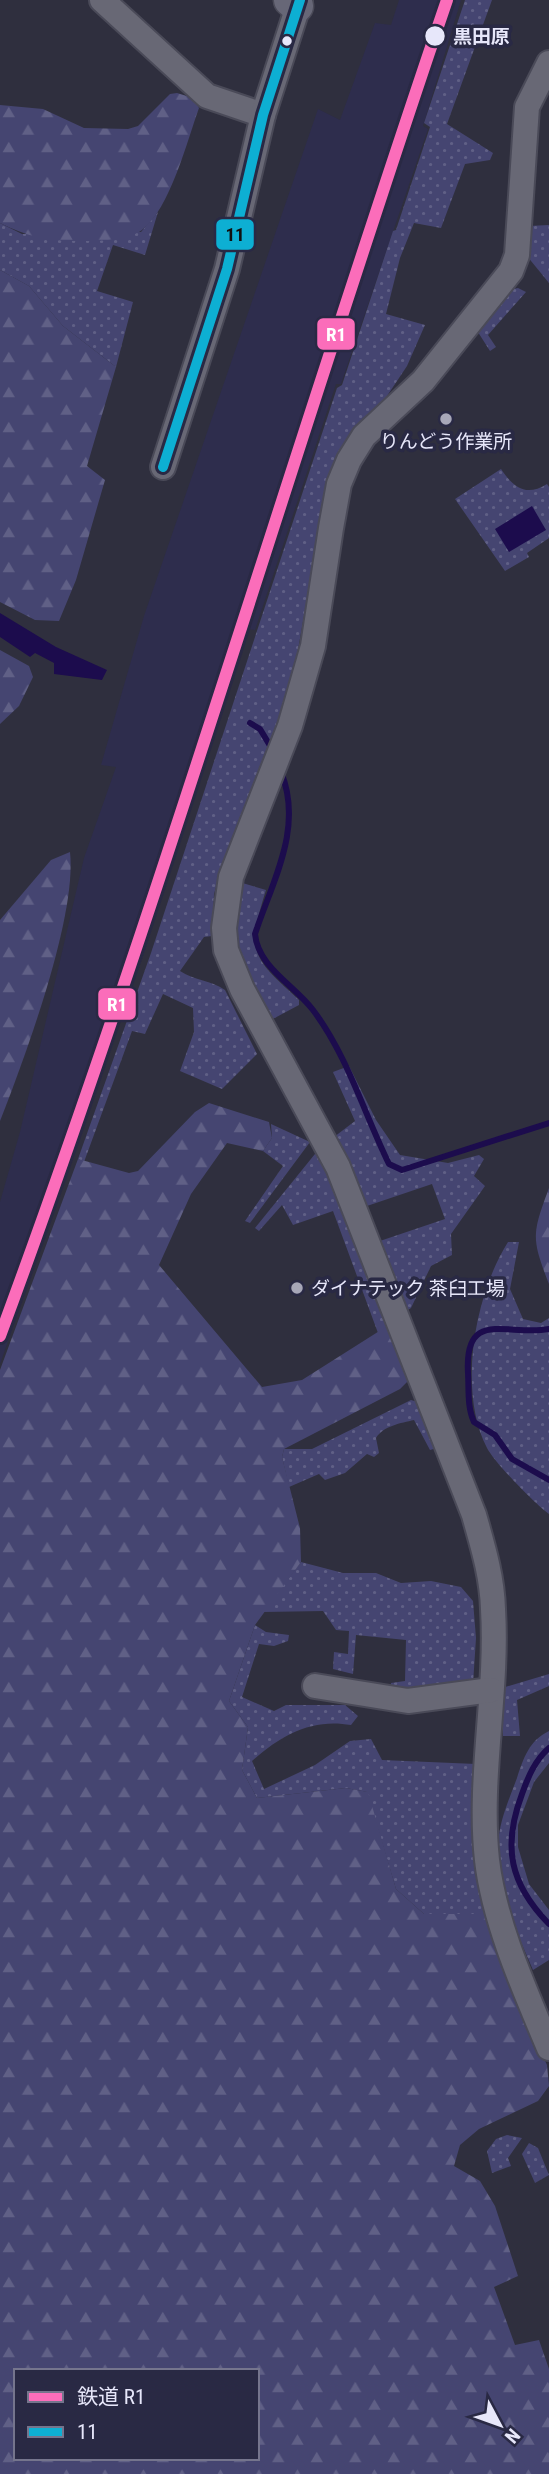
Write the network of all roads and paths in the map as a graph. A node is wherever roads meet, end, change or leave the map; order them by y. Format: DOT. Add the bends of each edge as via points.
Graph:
graph roads {
  1 [pos="102,0"];
  2 [pos="296,2"];
  3 [pos="549,63"];
  4 [pos="263,115"];
  5 [pos="163,467"];
  6 [pos="316,1686"];
  7 [pos="491,1690"];
  8 [pos="549,2048"];
  1 -- 4 [label="street" via="207,96"];
  2 -- 4 [label="street"];
  3 -- 7 [label="street" via="527,107 517,255 511,271 423,381 363,436 339,484 313,646 290,726 231,877 224,928 226,950 242,989 338,1167 474,1515 488,1563 494,1610"];
  4 -- 5 [label="street" via="234,246"];
  6 -- 7 [label="street" via="408,1701"];
  7 -- 8 [label="street" via="487,1861 525,1990"];
}
